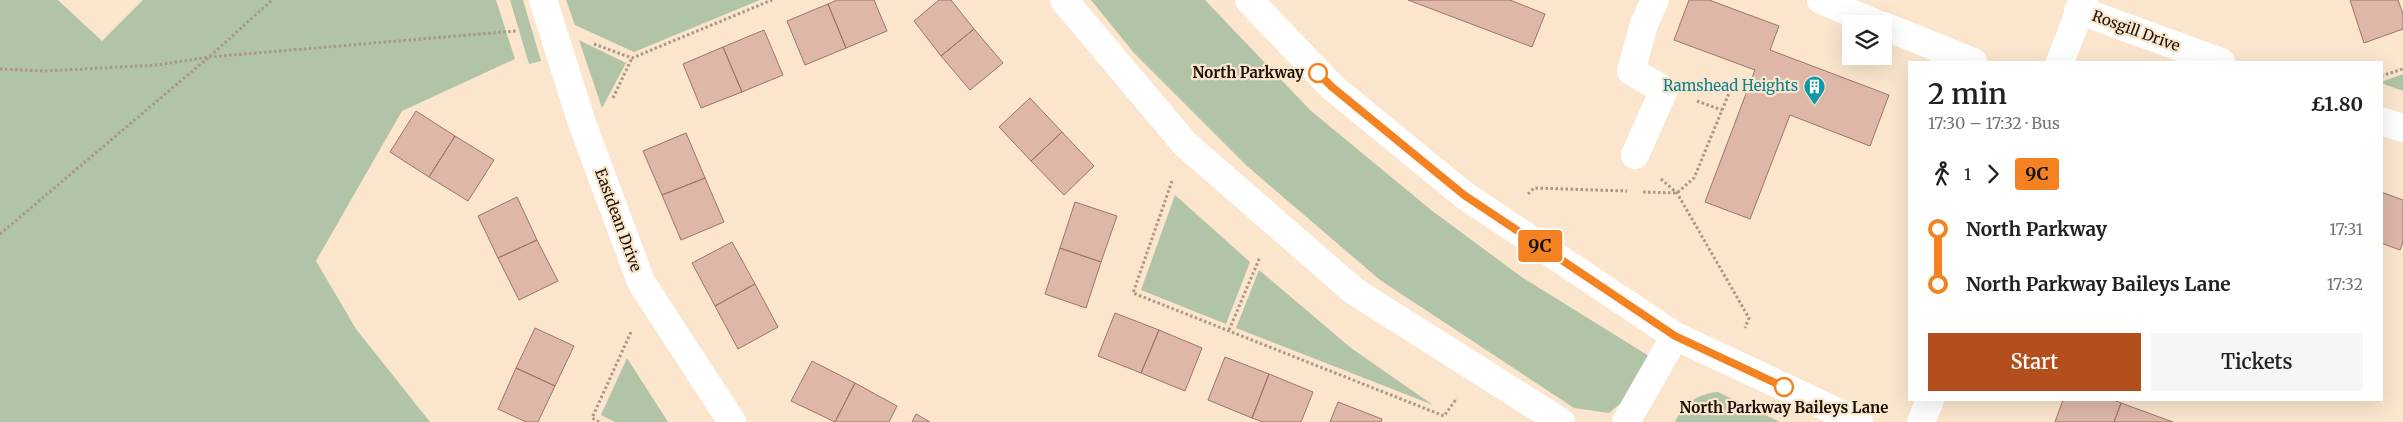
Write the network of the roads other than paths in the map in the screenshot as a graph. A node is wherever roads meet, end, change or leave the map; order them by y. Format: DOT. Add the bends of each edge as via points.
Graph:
graph roads {
  1 [pos="543,0"];
  2 [pos="1064,0"];
  3 [pos="1249,0"];
  4 [pos="1655,0"];
  5 [pos="1821,0"];
  6 [pos="2081,5"];
  7 [pos="1856,15"];
  8 [pos="1892,29"];
  9 [pos="1971,61"];
  10 [pos="2060,61"];
  11 [pos="2219,61"];
  12 [pos="2383,121"];
  13 [pos="2403,128"];
  14 [pos="1635,155"];
  15 [pos="1675,336"];
  16 [pos="1930,401"];
  17 [pos="732,422"];
  18 [pos="1561,422"];
  19 [pos="1626,422"];
  20 [pos="1859,422"];
  21 [pos="1921,422"];
  1 -- 17 [label="street, Eastdean Drive" via="585,132 641,282"];
  2 -- 18 [label="street" via="1185,144 1354,291"];
  3 -- 15 [label="street" via="1332,87 1464,195"];
  4 -- 14 [label="street" via="1644,24 1631,70 1664,90"];
  5 -- 7 [label="street"];
  6 -- 10 [label="street"];
  6 -- 11 [label="street, Rosgill Drive"];
  8 -- 9 [label="street"];
  12 -- 13 [label="street"];
  15 -- 19 [label="street"];
  15 -- 20 [label="street"];
  16 -- 21 [label="street"];
}
